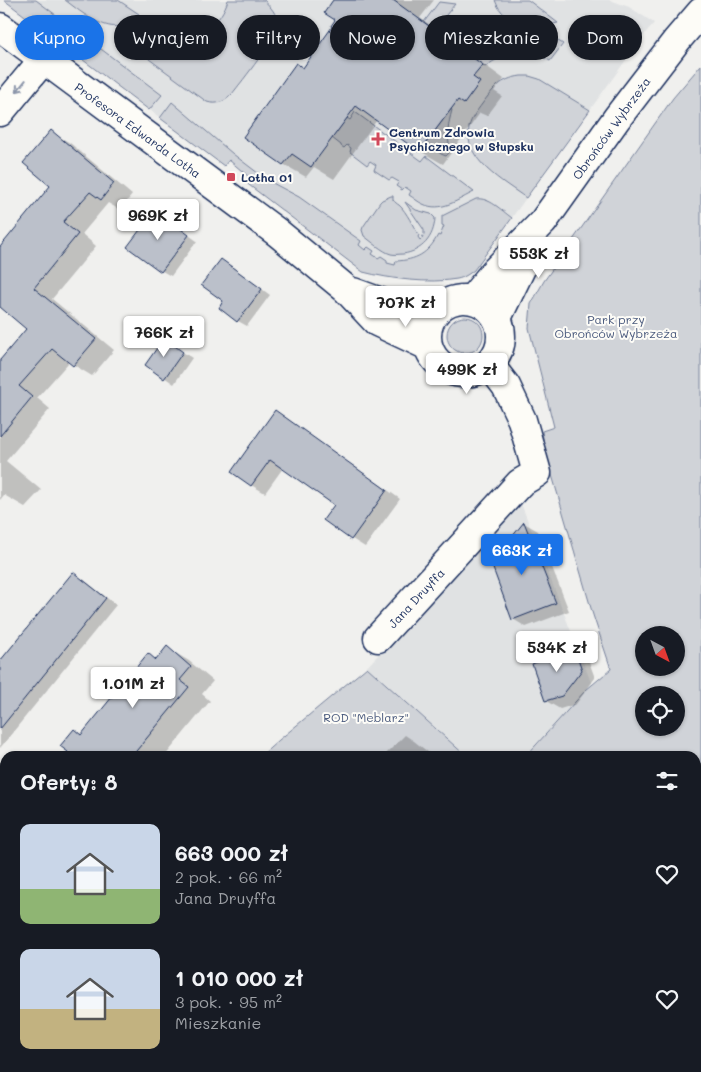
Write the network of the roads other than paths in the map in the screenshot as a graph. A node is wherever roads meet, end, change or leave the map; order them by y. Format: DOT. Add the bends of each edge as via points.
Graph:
graph roads {
  1 [pos="701,12"];
  2 [pos="0,27"];
  3 [pos="15,39"];
  4 [pos="43,60"];
  5 [pos="0,112"];
  6 [pos="543,222"];
  7 [pos="346,289"];
  8 [pos="472,300"];
  9 [pos="432,317"];
  10 [pos="497,318"];
  11 [pos="428,346"];
  12 [pos="489,364"];
  13 [pos="378,638"];
  1 -- 6 [label="street, Obrońców Wybrzeża" via="617,118"];
  2 -- 3 [label="street, Profesora Edwarda Lotha"];
  4 -- 5 [label="street, one-way"];
  4 -- 7 [label="street, Profesora Edwarda Lotha" via="270,228"];
  6 -- 8 [label="street, Obrońców Wybrzeża"];
  6 -- 10 [label="street, Obrońców Wybrzeża"];
  7 -- 9 [label="street"];
  7 -- 11 [label="street" via="377,322"];
  8 -- 9 [label="street" via="450,302"];
  8 -- 10 [label="street" via="482,303"];
  9 -- 11 [label="street" via="428,326"];
  10 -- 12 [label="street" via="501,342"];
  11 -- 12 [label="street" via="442,366 454,372 466,374"];
  12 -- 13 [label="street, Jana Druyffa" via="506,386 522,420 537,473 520,482"];
}
